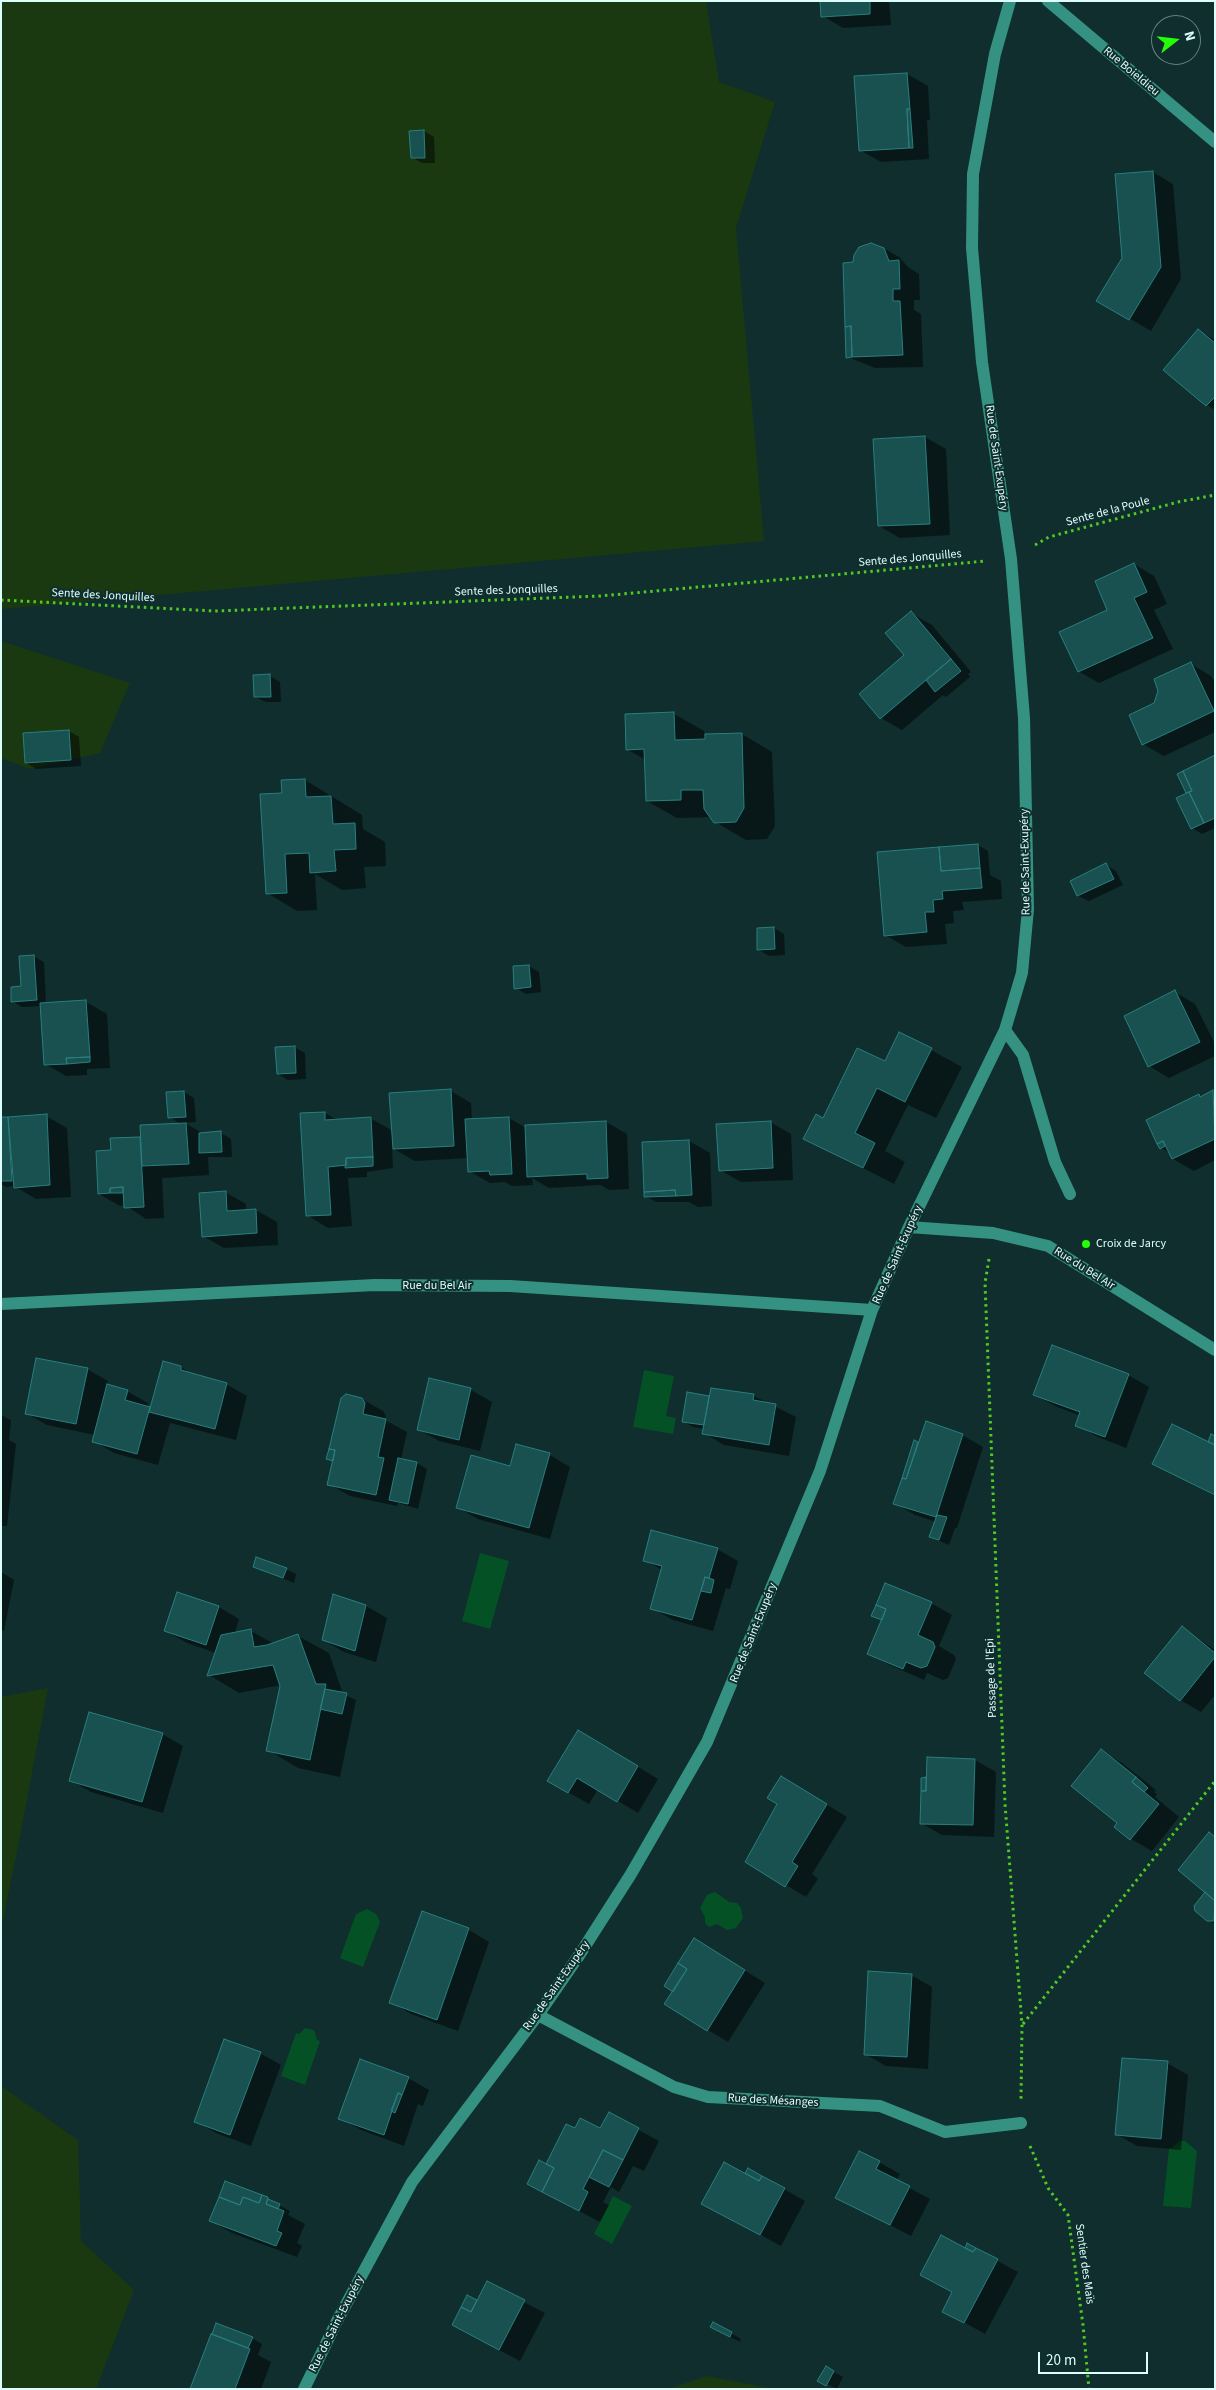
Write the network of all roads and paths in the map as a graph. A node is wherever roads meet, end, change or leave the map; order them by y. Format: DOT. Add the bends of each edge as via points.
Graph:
graph roads {
  1 [pos="1010,1"];
  2 [pos="1048,1"];
  3 [pos="1215,142"];
  4 [pos="1215,495"];
  5 [pos="1011,559"];
  6 [pos="1,600"];
  7 [pos="1005,1030"];
  8 [pos="1070,1194"];
  9 [pos="909,1227"];
  10 [pos="993,1233"];
  11 [pos="1,1304"];
  12 [pos="872,1310"];
  13 [pos="1215,1350"];
  14 [pos="1215,1781"];
  15 [pos="538,2015"];
  16 [pos="1022,2025"];
  17 [pos="1021,2123"];
  18 [pos="304,2389"];
  19 [pos="1088,2389"];
  1 -- 5 [label="street, Rue de Saint-Exupéry" via="995,54 973,174 972,248 982,362"];
  2 -- 3 [label="street, Rue Boieldieu"];
  4 -- 5 [label="path, Sente de la Poule" via="1049,537"];
  5 -- 6 [label="path, Sente des Jonquilles" via="600,596 215,611"];
  5 -- 7 [label="street, Rue de Saint-Exupéry" via="1024,718 1028,909 1022,973"];
  7 -- 8 [label="street" via="1023,1055 1055,1162"];
  7 -- 9 [label="street, Rue de Saint-Exupéry"];
  9 -- 10 [label="street, Rue du Bel Air"];
  9 -- 12 [label="street, Rue de Saint-Exupéry"];
  10 -- 13 [label="street, Rue du Bel Air" via="1048,1246"];
  10 -- 16 [label="path, Passage de l'Epi" via="985,1283 1005,1804"];
  11 -- 12 [label="street, Rue du Bel Air" via="375,1286 510,1286"];
  12 -- 15 [label="street, Rue de Saint-Exupéry" via="820,1471 707,1742 631,1874"];
  14 -- 16 [label="path"];
  15 -- 17 [label="street, Rue des Mésanges" via="674,2087 708,2097 880,2106 946,2132"];
  15 -- 18 [label="street, Rue de Saint-Exupéry" via="412,2182"];
  16 -- 17 [label="path, Passage de l'Epi"];
  17 -- 19 [label="path, Sentier des Maïs" via="1048,2188 1068,2215"];
}
